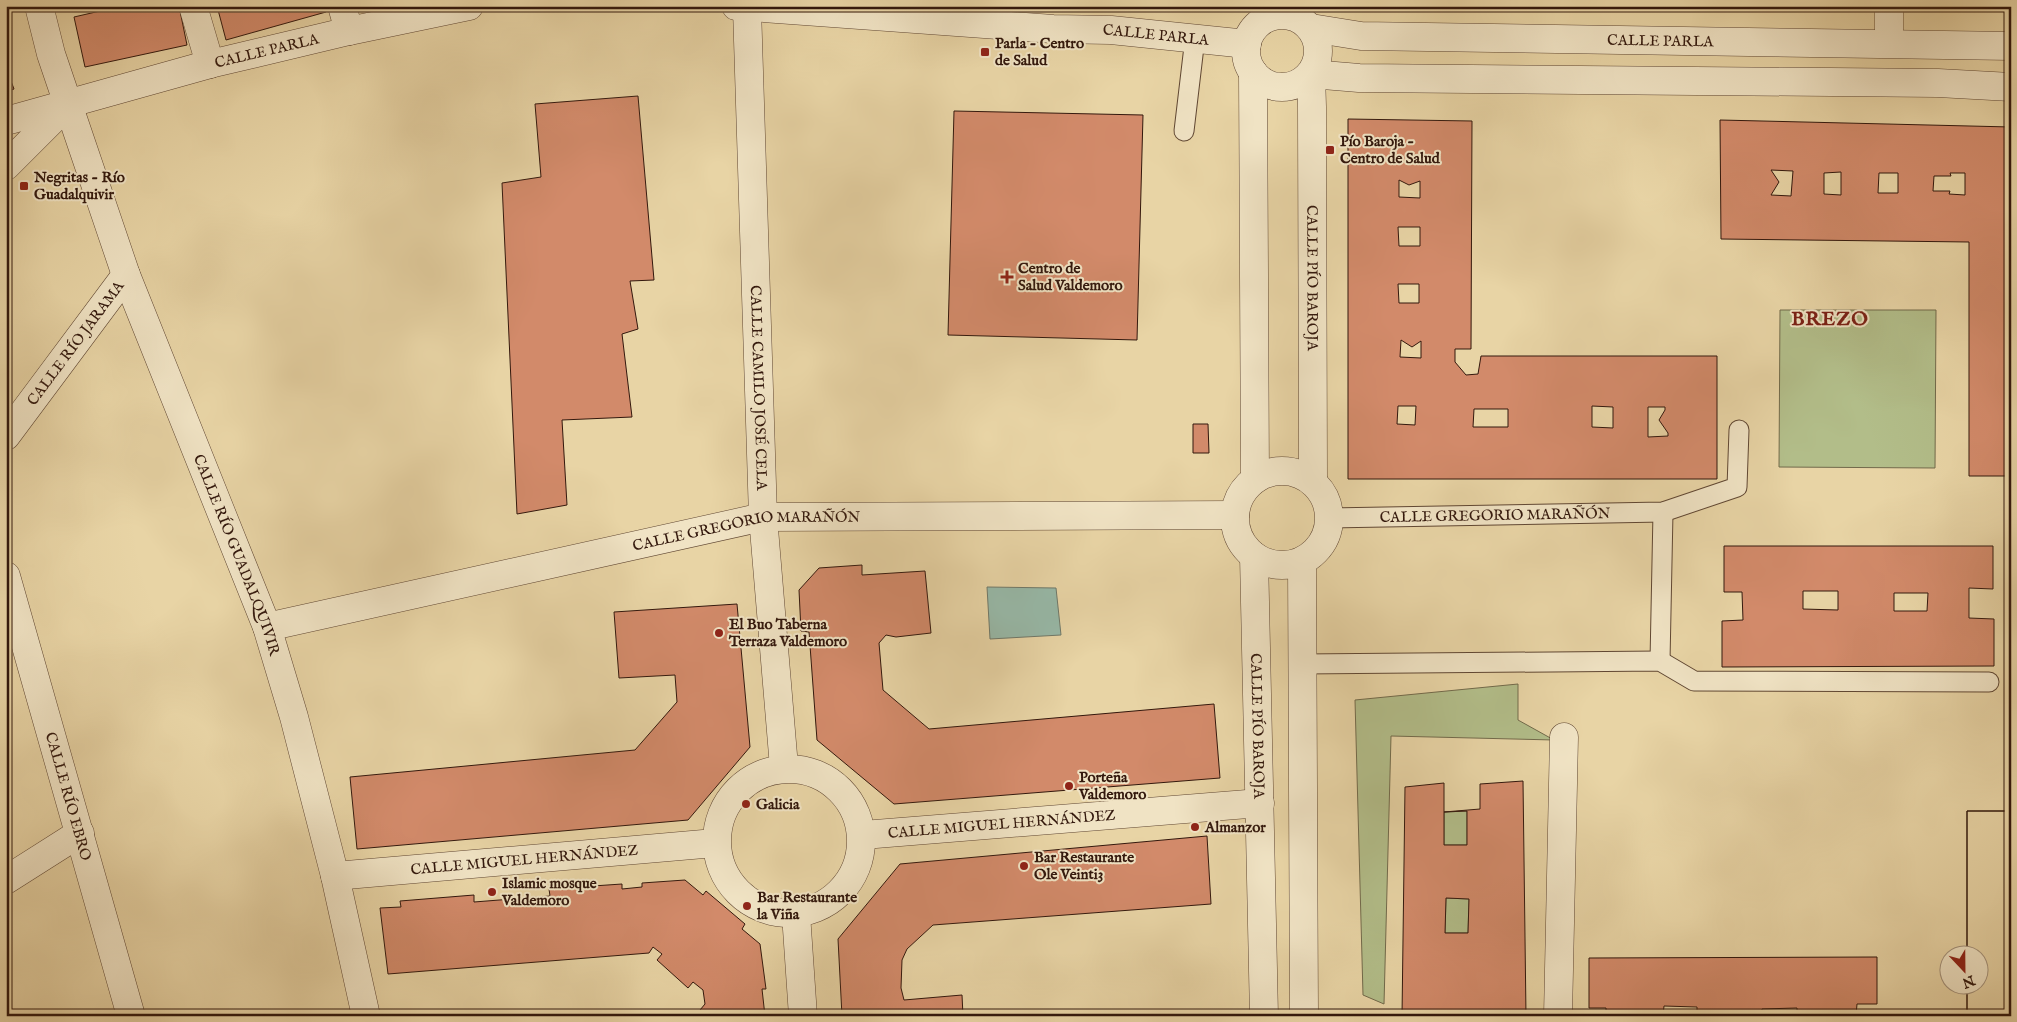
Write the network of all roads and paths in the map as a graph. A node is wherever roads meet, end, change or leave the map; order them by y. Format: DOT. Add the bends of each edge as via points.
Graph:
graph roads {
  1 [pos="39,6"];
  2 [pos="193,6"];
  3 [pos="469,6"];
  4 [pos="1889,6"];
  5 [pos="756,7"];
  6 [pos="442,9"];
  7 [pos="345,19"];
  8 [pos="1311,28"];
  9 [pos="1195,38"];
  10 [pos="1889,43"];
  11 [pos="1247,44"];
  12 [pos="2011,46"];
  13 [pos="210,64"];
  14 [pos="1253,72"];
  15 [pos="1311,74"];
  16 [pos="2011,87"];
  17 [pos="67,105"];
  18 [pos="6,121"];
  19 [pos="1184,130"];
  20 [pos="6,166"];
  21 [pos="126,275"];
  22 [pos="1739,430"];
  23 [pos="6,436"];
  24 [pos="1255,479"];
  25 [pos="1313,482"];
  26 [pos="1663,512"];
  27 [pos="1235,515"];
  28 [pos="763,517"];
  29 [pos="1329,518"];
  30 [pos="1254,556"];
  31 [pos="1302,561"];
  32 [pos="6,576"];
  33 [pos="268,627"];
  34 [pos="1660,661"];
  35 [pos="1302,664"];
  36 [pos="1989,682"];
  37 [pos="1564,737"];
  38 [pos="784,767"];
  39 [pos="1260,803"];
  40 [pos="80,833"];
  41 [pos="863,835"];
  42 [pos="715,843"];
  43 [pos="335,876"];
  44 [pos="6,880"];
  45 [pos="796,914"];
  46 [pos="131,1016"];
  47 [pos="366,1016"];
  48 [pos="803,1016"];
  49 [pos="1264,1016"];
  50 [pos="1304,1016"];
  51 [pos="1558,1016"];
  1 -- 17 [label="street, CALLE RÍO GUADALQUIVIR"];
  2 -- 13 [label="street"];
  3 -- 6 [label="street, CALLE PARLA"];
  4 -- 10 [label="street"];
  5 -- 9 [label="street, CALLE PARLA"];
  5 -- 28 [label="street, CALLE CAMILO JOSÉ CELA"];
  6 -- 7 [label="street, CALLE PARLA"];
  7 -- 13 [label="street, CALLE PARLA"];
  8 -- 10 [label="street, CALLE PARLA" via="1360,36"];
  8 -- 11 [label="street" via="1299,18 1282,15 1266,18 1254,28"];
  8 -- 15 [label="street" via="1318,43 1318,59"];
  9 -- 11 [label="street, CALLE PARLA"];
  9 -- 19 [label="lane"];
  10 -- 12 [label="street, CALLE PARLA"];
  11 -- 14 [label="street" via="1247,58"];
  13 -- 17 [label="street, CALLE PARLA"];
  14 -- 15 [label="street" via="1265,83 1281,88 1297,84"];
  14 -- 24 [label="street"];
  15 -- 16 [label="street" via="1359,78 1938,83"];
  15 -- 25 [label="street, CALLE PÍO BAROJA"];
  17 -- 18 [label="street, CALLE PARLA"];
  17 -- 20 [label="street"];
  17 -- 21 [label="street, CALLE RÍO GUADALQUIVIR"];
  21 -- 23 [label="street, CALLE RÍO JARAMA"];
  21 -- 33 [label="street, CALLE RÍO GUADALQUIVIR"];
  22 -- 26 [label="lane, CALLE GREGORIO MARAÑÓN" via="1737,487"];
  24 -- 25 [label="street" via="1269,472 1284,471 1300,474"];
  24 -- 27 [label="street" via="1238,501"];
  25 -- 29 [label="street" via="1322,492"];
  26 -- 29 [label="lane, CALLE GREGORIO MARAÑÓN"];
  26 -- 34 [label="lane"];
  27 -- 28 [label="street, CALLE GREGORIO MARAÑÓN"];
  27 -- 30 [label="street" via="1236,530 1243,545"];
  28 -- 33 [label="street, CALLE GREGORIO MARAÑÓN"];
  28 -- 38 [label="street, CALLE CAMILO JOSÉ CELA"];
  29 -- 31 [label="street" via="1322,543"];
  30 -- 31 [label="street" via="1278,565"];
  30 -- 39 [label="street, CALLE PÍO BAROJA"];
  31 -- 35 [label="street"];
  32 -- 40 [label="street, CALLE RÍO EBRO"];
  33 -- 43 [label="street, CALLE RÍO GUADALQUIVIR"];
  34 -- 35 [label="lane"];
  34 -- 36 [label="lane" via="1694,681"];
  35 -- 50 [label="street"];
  37 -- 51 [label="street"];
  38 -- 41 [label="street" via="818,772 858,813"];
  38 -- 42 [label="street" via="762,772 721,812"];
  39 -- 41 [label="street, CALLE MIGUEL HERNÁNDEZ"];
  39 -- 49 [label="street, CALLE PÍO BAROJA"];
  40 -- 44 [label="street"];
  40 -- 46 [label="street, CALLE RÍO EBRO"];
  41 -- 45 [label="street" via="858,870 817,909"];
  42 -- 43 [label="street, CALLE MIGUEL HERNÁNDEZ"];
  42 -- 45 [label="street" via="720,868 760,909"];
  43 -- 47 [label="street, CALLE RÍO GUADALQUIVIR"];
  45 -- 48 [label="street"];
}
